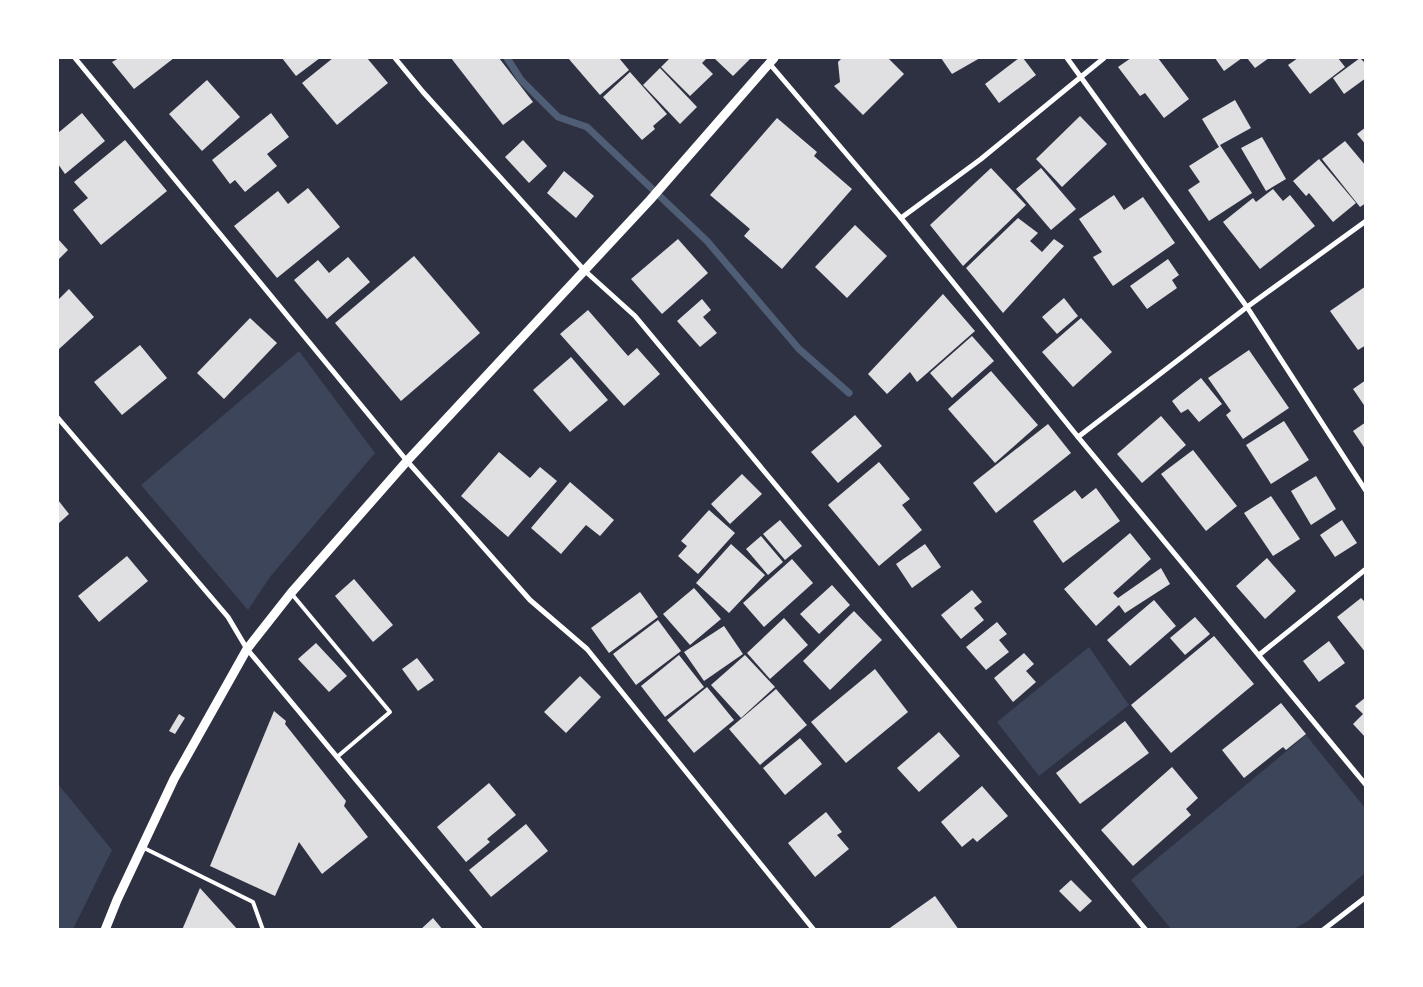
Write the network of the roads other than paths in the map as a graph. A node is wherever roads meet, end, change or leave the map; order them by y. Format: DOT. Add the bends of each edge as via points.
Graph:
graph roads {
  1 [pos="75,58"];
  2 [pos="395,58"];
  3 [pos="1067,58"];
  4 [pos="1104,58"];
  5 [pos="771,60"];
  6 [pos="1082,76"];
  7 [pos="901,218"];
  8 [pos="1366,221"];
  9 [pos="584,270"];
  10 [pos="1247,307"];
  11 [pos="58,418"];
  12 [pos="1078,437"];
  13 [pos="407,461"];
  14 [pos="1366,491"];
  15 [pos="1366,569"];
  16 [pos="291,593"];
  17 [pos="247,649"];
  18 [pos="1259,655"];
  19 [pos="337,757"];
  20 [pos="1366,785"];
  21 [pos="142,847"];
  22 [pos="1366,897"];
  23 [pos="105,930"];
  24 [pos="263,930"];
  25 [pos="481,930"];
  26 [pos="814,930"];
  27 [pos="1146,930"];
  28 [pos="1323,930"];
  1 -- 13 [label="street"];
  2 -- 9 [label="street"];
  3 -- 6 [label="street"];
  4 -- 6 [label="street"];
  5 -- 7 [label="street"];
  5 -- 9 [label="street" via="650,200"];
  6 -- 7 [label="street" via="982,159"];
  6 -- 10 [label="street"];
  7 -- 12 [label="street"];
  8 -- 10 [label="street"];
  9 -- 13 [label="street"];
  9 -- 27 [label="street" via="635,316"];
  10 -- 12 [label="street"];
  10 -- 14 [label="street"];
  11 -- 17 [label="street" via="228,617"];
  12 -- 18 [label="street"];
  13 -- 16 [label="street"];
  13 -- 26 [label="street" via="530,600 588,649"];
  15 -- 18 [label="street"];
  16 -- 17 [label="street"];
  16 -- 19 [label="lane" via="390,712"];
  17 -- 19 [label="street"];
  17 -- 21 [label="street" via="174,779"];
  18 -- 20 [label="street"];
  19 -- 25 [label="street"];
  21 -- 23 [label="street"];
  21 -- 24 [label="lane" via="253,902"];
  22 -- 28 [label="street"];
}
